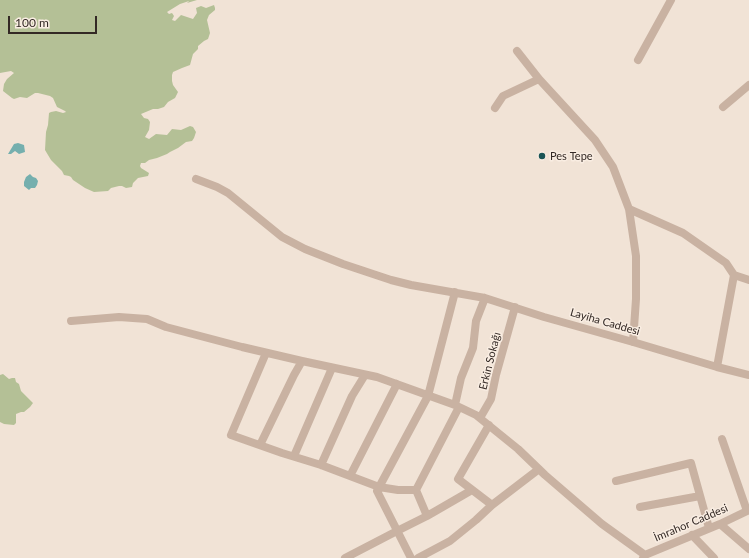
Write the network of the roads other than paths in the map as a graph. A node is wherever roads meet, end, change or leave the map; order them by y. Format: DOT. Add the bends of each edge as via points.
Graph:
graph roads {
  1 [pos="671,0"];
  2 [pos="517,51"];
  3 [pos="638,60"];
  4 [pos="539,79"];
  5 [pos="749,85"];
  6 [pos="723,107"];
  7 [pos="495,108"];
  8 [pos="196,180"];
  9 [pos="629,209"];
  10 [pos="734,275"];
  11 [pos="749,280"];
  12 [pos="455,292"];
  13 [pos="485,298"];
  14 [pos="515,307"];
  15 [pos="71,321"];
  16 [pos="633,342"];
  17 [pos="266,353"];
  18 [pos="302,361"];
  19 [pos="717,367"];
  20 [pos="332,368"];
  21 [pos="365,374"];
  22 [pos="749,375"];
  23 [pos="397,384"];
  24 [pos="428,396"];
  25 [pos="457,406"];
  26 [pos="480,418"];
  27 [pos="489,425"];
  28 [pos="722,439"];
  29 [pos="260,445"];
  30 [pos="294,456"];
  31 [pos="321,465"];
  32 [pos="539,469"];
  33 [pos="350,476"];
  34 [pos="616,481"];
  35 [pos="379,488"];
  36 [pos="416,490"];
  37 [pos="472,490"];
  38 [pos="700,496"];
  39 [pos="492,505"];
  40 [pos="640,507"];
  41 [pos="748,511"];
  42 [pos="427,516"];
  43 [pos="720,524"];
  44 [pos="709,528"];
  45 [pos="396,530"];
  46 [pos="692,536"];
  47 [pos="749,549"];
  48 [pos="644,556"];
  49 [pos="345,558"];
  50 [pos="411,558"];
  51 [pos="419,558"];
  52 [pos="714,558"];
  1 -- 3 [label="street"];
  2 -- 4 [label="street"];
  4 -- 7 [label="street" via="503,96"];
  4 -- 9 [label="street" via="595,140 613,166"];
  5 -- 6 [label="street"];
  8 -- 12 [label="street, Layiha Caddesi" via="228,193 282,237 305,249 391,280"];
  9 -- 10 [label="street" via="683,233 726,263"];
  9 -- 16 [label="street" via="636,256"];
  10 -- 11 [label="street"];
  10 -- 19 [label="street"];
  12 -- 13 [label="street, Layiha Caddesi"];
  12 -- 24 [label="street"];
  13 -- 14 [label="street, Layiha Caddesi"];
  13 -- 25 [label="street" via="476,321 473,348 461,378"];
  14 -- 16 [label="street, Layiha Caddesi"];
  14 -- 26 [label="street, Erkin Sokağı" via="492,399"];
  15 -- 17 [label="street" via="141,318"];
  16 -- 19 [label="street, Layiha Caddesi"];
  17 -- 18 [label="street"];
  17 -- 29 [label="street" via="231,435"];
  18 -- 20 [label="street"];
  18 -- 29 [label="street"];
  19 -- 22 [label="street, Layiha Caddesi"];
  20 -- 21 [label="street"];
  20 -- 30 [label="street"];
  21 -- 23 [label="street"];
  21 -- 31 [label="street" via="352,396"];
  23 -- 24 [label="street"];
  23 -- 33 [label="street"];
  24 -- 25 [label="street"];
  24 -- 35 [label="street"];
  25 -- 26 [label="street"];
  25 -- 36 [label="street"];
  26 -- 27 [label="street"];
  27 -- 32 [label="street"];
  27 -- 37 [label="street" via="458,479"];
  28 -- 41 [label="street"];
  29 -- 30 [label="street"];
  30 -- 31 [label="street"];
  31 -- 33 [label="street"];
  32 -- 39 [label="street"];
  32 -- 48 [label="street" via="602,524"];
  33 -- 35 [label="street"];
  34 -- 38 [label="street" via="691,463"];
  35 -- 36 [label="street"];
  35 -- 45 [label="street" via="377,491"];
  36 -- 42 [label="street"];
  37 -- 39 [label="street"];
  37 -- 42 [label="street"];
  38 -- 40 [label="street"];
  38 -- 44 [label="street"];
  39 -- 51 [label="street" via="450,542"];
  41 -- 43 [label="street, İmrahor Caddesi"];
  42 -- 45 [label="street"];
  43 -- 44 [label="street, İmrahor Caddesi"];
  43 -- 47 [label="street"];
  44 -- 46 [label="street, İmrahor Caddesi"];
  45 -- 49 [label="street"];
  45 -- 50 [label="street"];
  46 -- 48 [label="street, İmrahor Caddesi"];
  46 -- 52 [label="street"];
}
